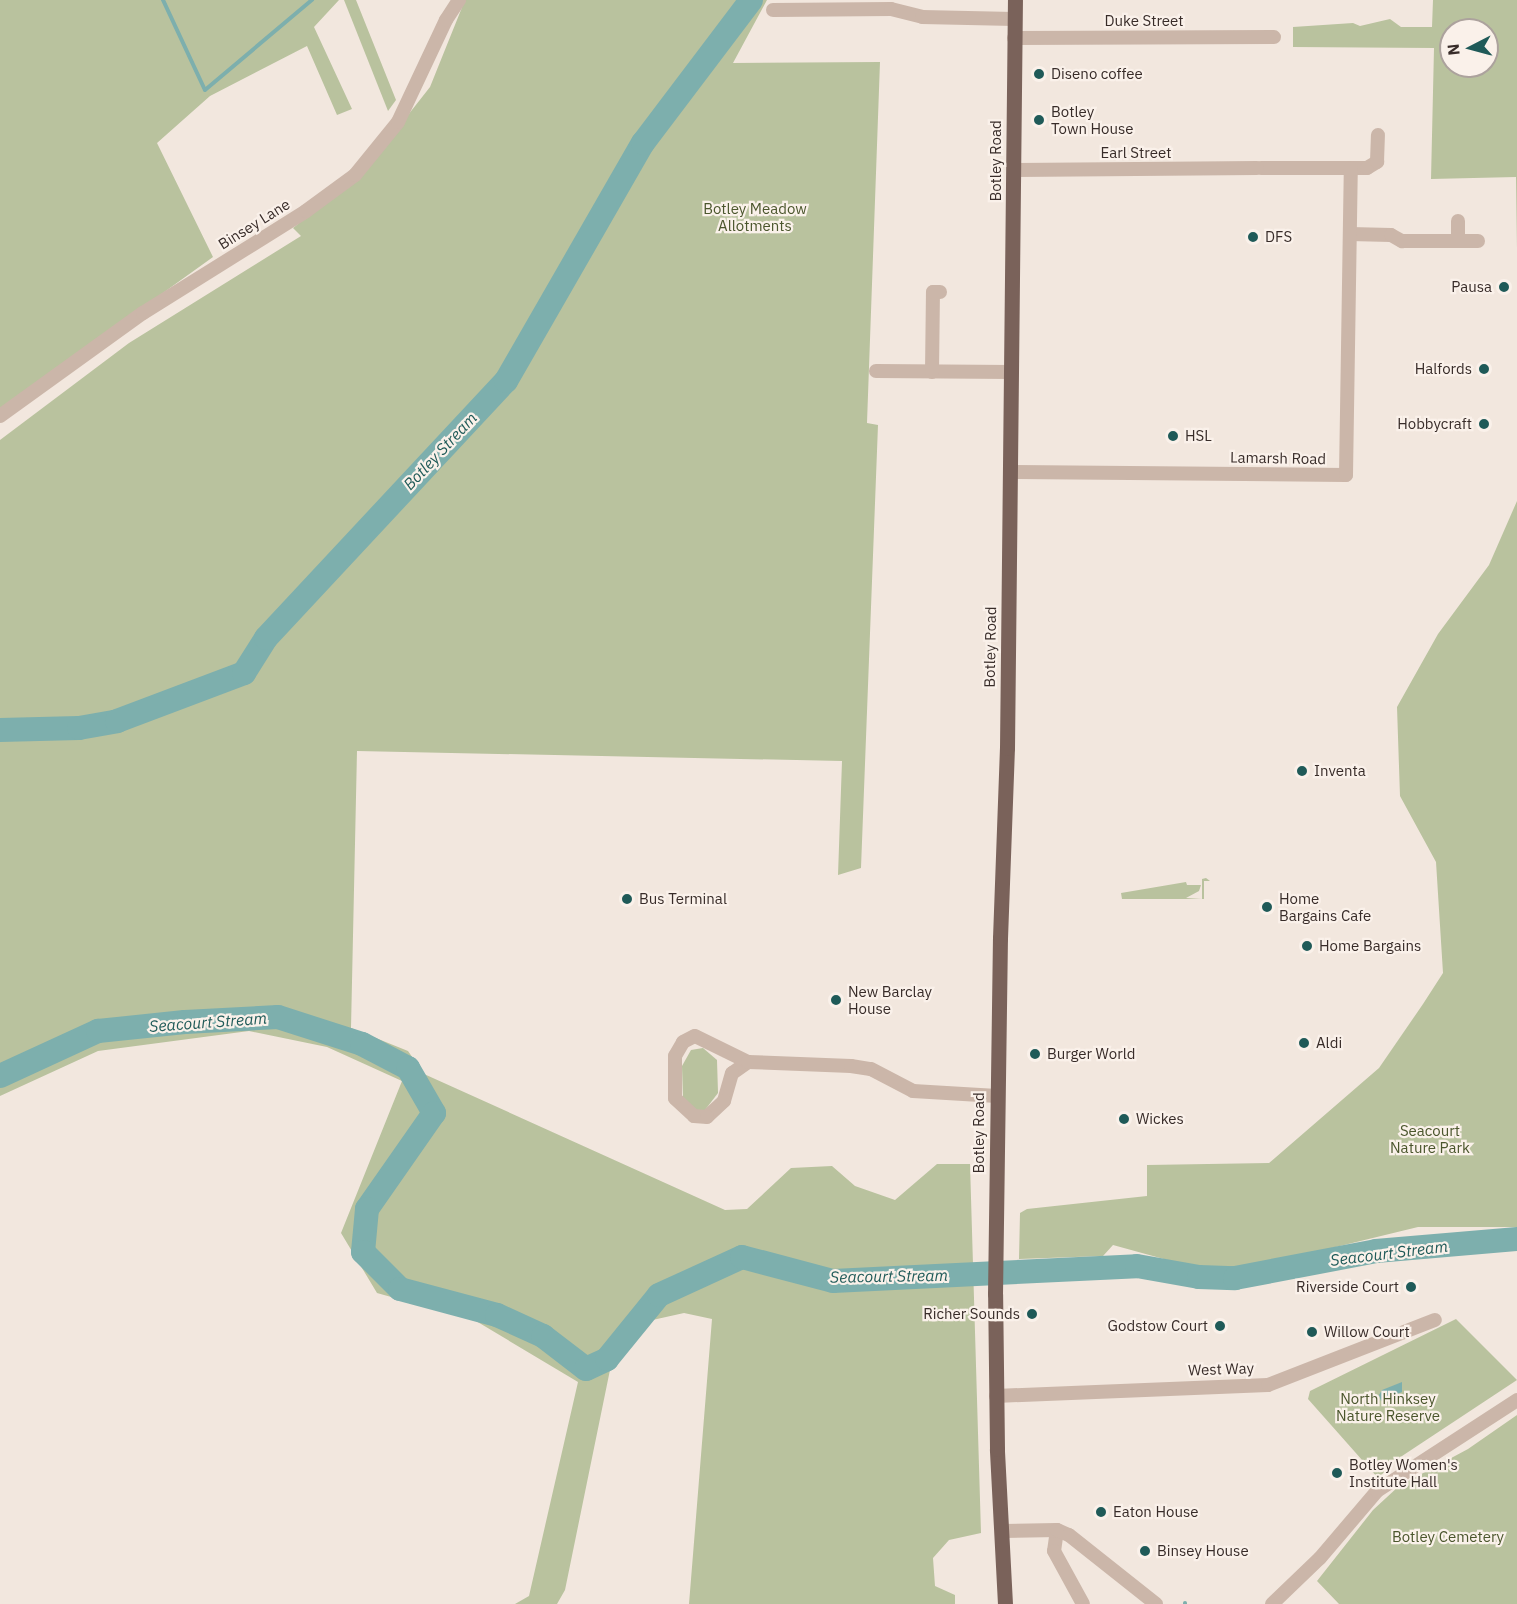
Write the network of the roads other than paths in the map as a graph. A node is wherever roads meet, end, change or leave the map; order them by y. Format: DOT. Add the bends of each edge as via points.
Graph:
graph roads {
  1 [pos="459,0"];
  2 [pos="1015,0"];
  3 [pos="773,10"];
  4 [pos="1014,19"];
  5 [pos="1274,37"];
  6 [pos="1014,39"];
  7 [pos="1378,135"];
  8 [pos="1351,168"];
  9 [pos="1014,170"];
  10 [pos="1458,221"];
  11 [pos="1350,234"];
  12 [pos="1458,241"];
  13 [pos="1478,241"];
  14 [pos="940,292"];
  15 [pos="876,371"];
  16 [pos="932,372"];
  17 [pos="1011,372"];
  18 [pos="0,416"];
  19 [pos="1010,472"];
  20 [pos="748,1062"];
  21 [pos="997,1096"];
  22 [pos="1435,1320"];
  23 [pos="996,1396"];
  24 [pos="1517,1400"];
  25 [pos="1057,1530"];
  26 [pos="1003,1531"];
  27 [pos="1005,1604"];
  28 [pos="1083,1604"];
  29 [pos="1156,1604"];
  30 [pos="1272,1604"];
  1 -- 18 [label="street, Binsey Lane" via="398,122 355,175 306,211 144,314"];
  2 -- 4 [label="main road, Botley Road"];
  3 -- 4 [label="street" via="891,9 922,17"];
  4 -- 6 [label="main road, Botley Road"];
  5 -- 6 [label="street, Duke Street"];
  6 -- 9 [label="main road, Botley Road"];
  7 -- 8 [label="street" via="1377,162 1367,168"];
  8 -- 9 [label="street, Earl Street"];
  8 -- 11 [label="street, Lamarsh Road"];
  9 -- 17 [label="main road, Botley Road"];
  10 -- 12 [label="street"];
  11 -- 12 [label="street" via="1391,235 1402,241"];
  11 -- 19 [label="street, Lamarsh Road" via="1346,475"];
  12 -- 13 [label="street"];
  14 -- 16 [label="street" via="933,292"];
  15 -- 16 [label="street"];
  16 -- 17 [label="street"];
  17 -- 19 [label="main road, Botley Road"];
  19 -- 21 [label="main road, Botley Road"];
  20 -- 20 [label="street" via="732,1073 724,1101 707,1116 694,1116 675,1098 675,1056 683,1042 695,1036"];
  20 -- 21 [label="street" via="852,1066 871,1069 913,1091"];
  21 -- 23 [label="main road, Botley Road"];
  22 -- 23 [label="street, West Way" via="1268,1385"];
  23 -- 26 [label="main road"];
  24 -- 30 [label="street" via="1377,1491 1320,1558"];
  25 -- 26 [label="street"];
  25 -- 28 [label="street" via="1054,1551"];
  25 -- 29 [label="street"];
  26 -- 27 [label="main road"];
}
